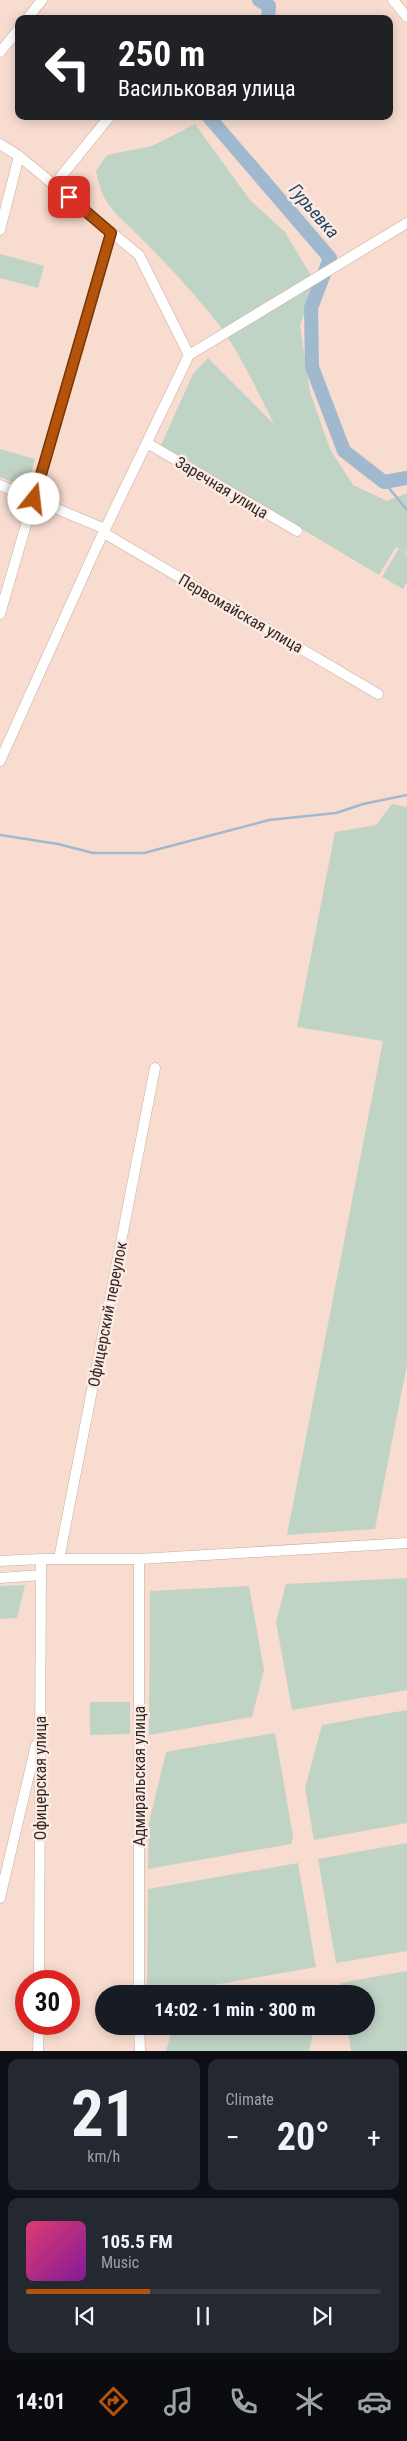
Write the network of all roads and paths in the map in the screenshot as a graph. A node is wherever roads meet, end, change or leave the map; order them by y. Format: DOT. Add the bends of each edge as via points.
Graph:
graph roads {
  1 [pos="42,0"];
  2 [pos="393,0"];
  3 [pos="30,15"];
  4 [pos="407,16"];
  5 [pos="15,33"];
  6 [pos="0,52"];
  7 [pos="107,120"];
  8 [pos="0,144"];
  9 [pos="20,156"];
  10 [pos="54,185"];
  11 [pos="407,223"];
  12 [pos="0,230"];
  13 [pos="111,233"];
  14 [pos="189,355"];
  15 [pos="147,443"];
  16 [pos="0,485"];
  17 [pos="34,499"];
  18 [pos="104,531"];
  19 [pos="297,531"];
  20 [pos="0,614"];
  21 [pos="378,694"];
  22 [pos="0,761"];
  23 [pos="155,1068"];
  24 [pos="407,1543"];
  25 [pos="40,1559"];
  26 [pos="59,1559"];
  27 [pos="139,1559"];
  28 [pos="0,1561"];
  29 [pos="40,1575"];
  30 [pos="0,1578"];
  31 [pos="40,1727"];
  32 [pos="0,1898"];
  33 [pos="39,1970"];
  34 [pos="139,1985"];
  35 [pos="38,2035"];
  36 [pos="140,2035"];
  37 [pos="38,2051"];
  38 [pos="140,2051"];
  1 -- 3 [label="street"];
  2 -- 4 [label="street"];
  5 -- 6 [label="street"];
  7 -- 10 [label="street"];
  8 -- 9 [label="street"];
  9 -- 10 [label="street"];
  9 -- 12 [label="street"];
  10 -- 13 [label="street"];
  11 -- 14 [label="street"];
  13 -- 14 [label="street" via="138,256"];
  13 -- 17 [label="street"];
  14 -- 15 [label="street"];
  15 -- 18 [label="street"];
  15 -- 19 [label="street, Заречная улица"];
  16 -- 17 [label="street, Первомайская улица"];
  17 -- 18 [label="street, Первомайская улица"];
  17 -- 20 [label="street"];
  18 -- 21 [label="street, Первомайская улица"];
  18 -- 22 [label="street"];
  23 -- 26 [label="street, Офицерский переулок"];
  24 -- 27 [label="street"];
  25 -- 26 [label="street"];
  25 -- 28 [label="street"];
  25 -- 29 [label="street, Офицерская улица"];
  26 -- 27 [label="street"];
  27 -- 34 [label="street, Адмиральская улица"];
  29 -- 30 [label="street"];
  29 -- 31 [label="street, Офицерская улица"];
  31 -- 32 [label="street"];
  31 -- 33 [label="street, Офицерская улица"];
  35 -- 37 [label="street"];
  36 -- 38 [label="street"];
}
